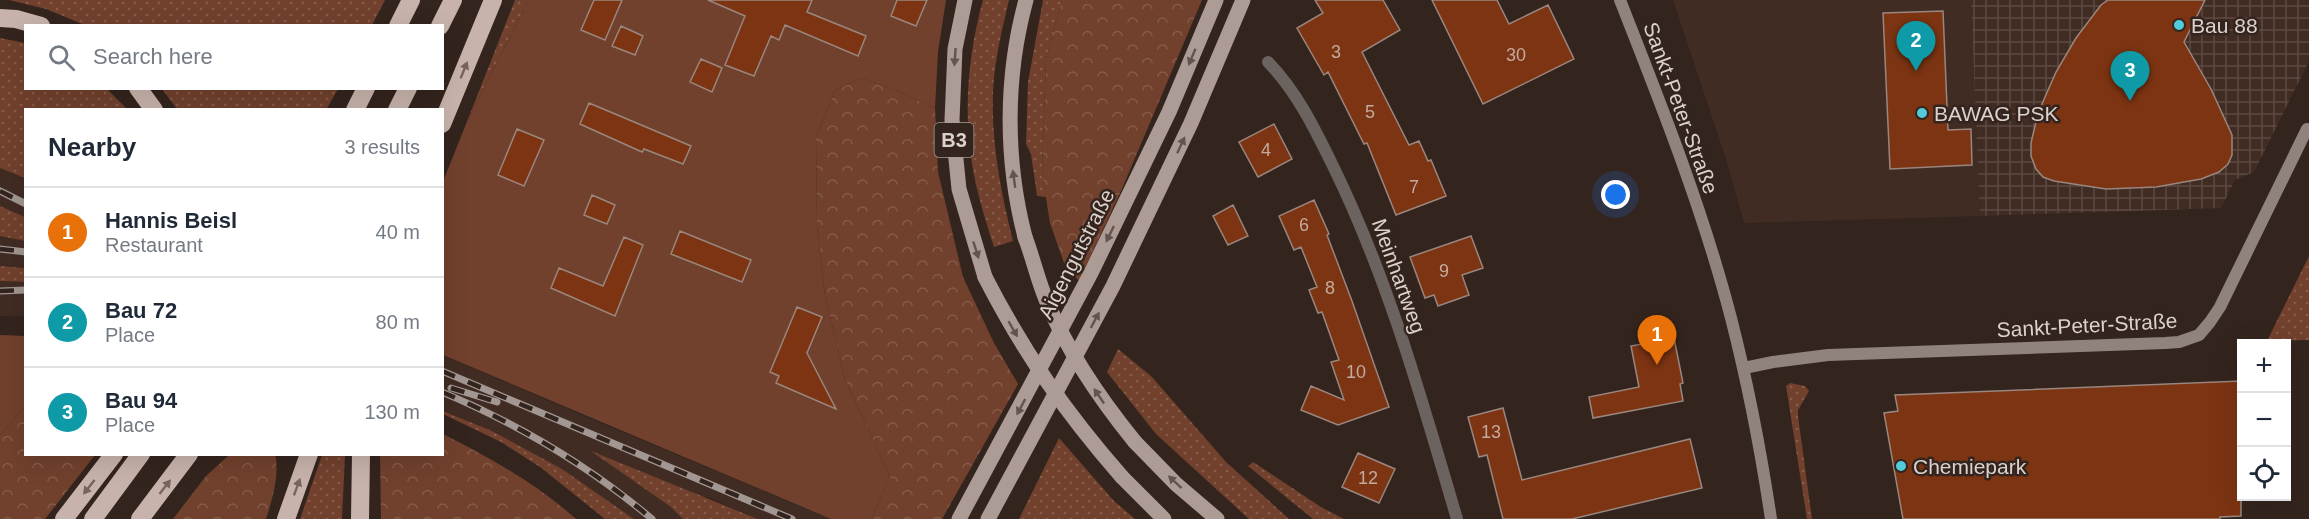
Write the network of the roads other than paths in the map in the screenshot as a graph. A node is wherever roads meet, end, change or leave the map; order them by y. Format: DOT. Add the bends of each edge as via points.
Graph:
graph roads {
  1 [pos="411,0"];
  2 [pos="453,0"];
  3 [pos="493,0"];
  4 [pos="965,0"];
  5 [pos="1026,0"];
  6 [pos="1244,0"];
  7 [pos="1620,0"];
  8 [pos="1216,1"];
  9 [pos="0,18"];
  10 [pos="31,24"];
  11 [pos="399,24"];
  12 [pos="441,24"];
  13 [pos="1268,62"];
  14 [pos="139,90"];
  15 [pos="365,90"];
  16 [pos="407,90"];
  17 [pos="153,108"];
  18 [pos="356,108"];
  19 [pos="398,108"];
  20 [pos="444,119"];
  21 [pos="2308,127"];
  22 [pos="1744,368"];
  23 [pos="112,456"];
  24 [pos="140,456"];
  25 [pos="187,456"];
  26 [pos="308,456"];
  27 [pos="362,456"];
  28 [pos="64,519"];
  29 [pos="93,519"];
  30 [pos="140,519"];
  31 [pos="286,519"];
  32 [pos="360,519"];
  33 [pos="959,519"];
  34 [pos="988,519"];
  35 [pos="1164,519"];
  36 [pos="1217,519"];
  37 [pos="1457,519"];
  38 [pos="1771,519"];
  1 -- 11 [label="highway"];
  2 -- 12 [label="highway"];
  20 -- 3 [label="highway, one-way"];
  4 -- 35 [label="main road, B3, one-way, bridge" via="955,49 952,120 959,189 985,277 1044,380 1087,438"];
  36 -- 5 [label="main road, one-way, bridge" via="1135,442 1102,401 1047,301 1018,211 1011,156 1015,59"];
  34 -- 6 [label="main road, one-way" via="1113,286 1191,123"];
  7 -- 22 [label="street, Sankt-Peter-Straße" via="1698,212"];
  8 -- 33 [label="main road, Aigengutstraße, one-way" via="1169,112 1091,273"];
  9 -- 10 [label="highway"];
  13 -- 37 [label="street, Meinhartweg" via="1285,80 1316,132 1360,226 1413,372"];
  14 -- 17 [label="highway"];
  15 -- 18 [label="highway"];
  16 -- 19 [label="highway"];
  21 -- 22 [label="street, Sankt-Peter-Straße" via="2220,307 2199,335 2165,343 1828,356"];
  22 -- 38 [label="street, Sankt-Peter-Straße"];
  23 -- 28 [label="highway, one-way"];
  24 -- 29 [label="highway"];
  30 -- 25 [label="highway, one-way"];
  31 -- 26 [label="highway, one-way"];
  27 -- 32 [label="highway"];
}
